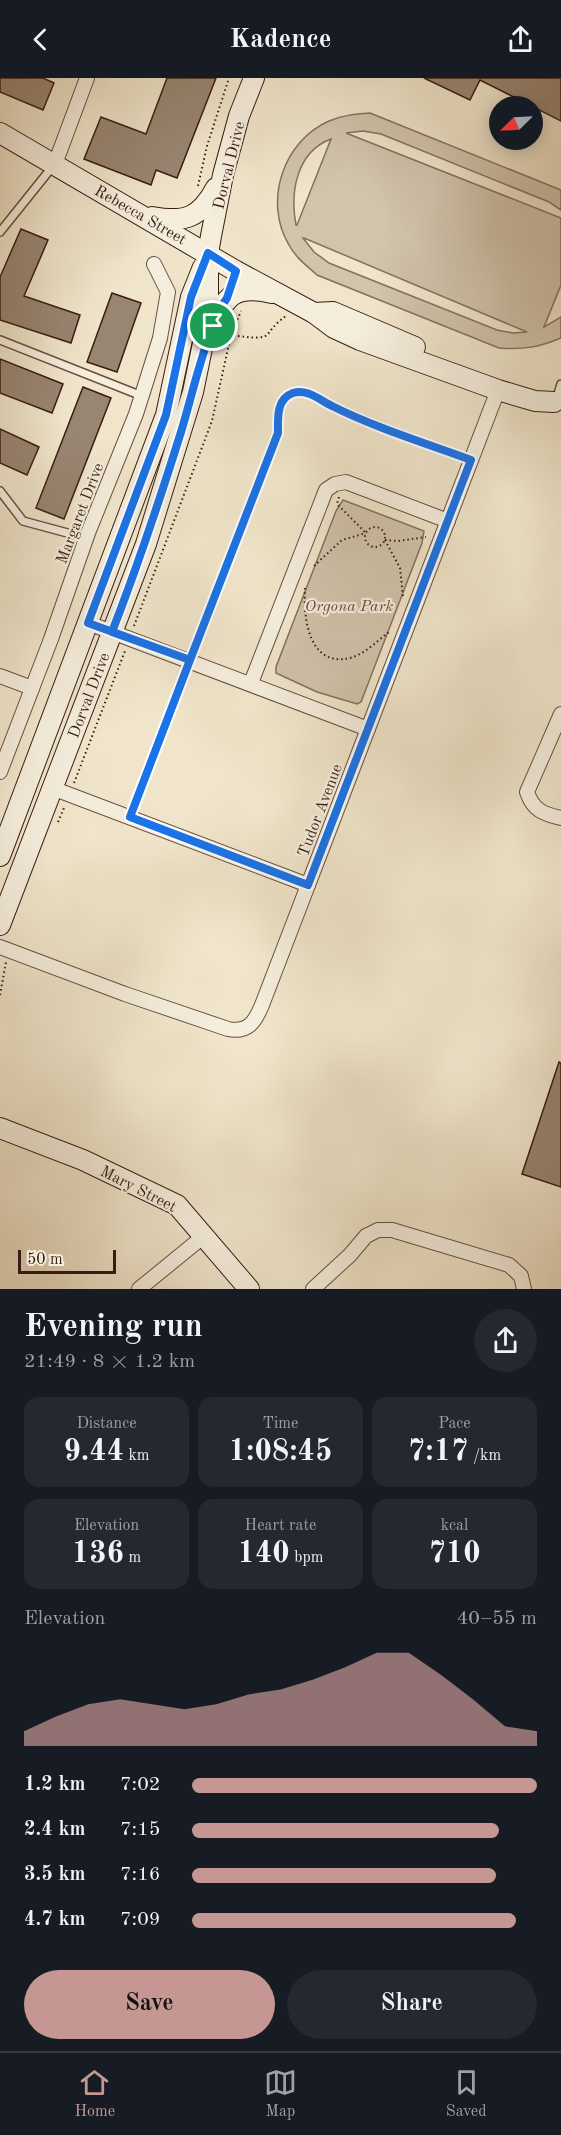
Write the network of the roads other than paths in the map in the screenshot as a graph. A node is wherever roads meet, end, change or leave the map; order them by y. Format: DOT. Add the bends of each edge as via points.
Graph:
graph roads {
  1 [pos="87,78"];
  2 [pos="254,78"];
  3 [pos="0,133"];
  4 [pos="55,164"];
  5 [pos="223,175"];
  6 [pos="139,214"];
  7 [pos="0,232"];
  8 [pos="208,253"];
  9 [pos="154,264"];
  10 [pos="283,295"];
  11 [pos="314,313"];
  12 [pos="0,340"];
  13 [pos="202,354"];
  14 [pos="561,384"];
  15 [pos="498,390"];
  16 [pos="142,396"];
  17 [pos="556,403"];
  18 [pos="471,460"];
  19 [pos="0,491"];
  20 [pos="448,521"];
  21 [pos="86,538"];
  22 [pos="88,623"];
  23 [pos="112,632"];
  24 [pos="190,660"];
  25 [pos="0,676"];
  26 [pos="251,683"];
  27 [pos="32,688"];
  28 [pos="561,714"];
  29 [pos="368,729"];
  30 [pos="0,772"];
  31 [pos="52,788"];
  32 [pos="130,817"];
  33 [pos="561,818"];
  34 [pos="0,856"];
  35 [pos="308,885"];
  36 [pos="0,925"];
  37 [pos="0,947"];
  38 [pos="0,1128"];
  39 [pos="204,1236"];
  40 [pos="139,1289"];
  41 [pos="249,1289"];
  42 [pos="313,1289"];
  43 [pos="524,1289"];
  1 -- 4 [label="street"];
  2 -- 5 [label="main road, Dorval Drive"];
  3 -- 4 [label="main road, Rebecca Street"];
  4 -- 6 [label="main road, Rebecca Street"];
  4 -- 7 [label="lane"];
  5 -- 6 [label="main road" via="210,200 190,217 177,220"];
  5 -- 8 [label="main road, Dorval Drive"];
  6 -- 8 [label="main road, Rebecca Street"];
  8 -- 10 [label="main road, Rebecca Street"];
  8 -- 13 [label="main road, Dorval Drive" via="208,319"];
  8 -- 22 [label="main road, Dorval Drive" via="191,297 166,415"];
  9 -- 16 [label="street, Margaret Drive" via="168,292 160,338"];
  10 -- 11 [label="main road, Rebecca Street"];
  10 -- 13 [label="main road" via="249,291 227,298 217,313"];
  11 -- 15 [label="main road, Rebecca Street" via="360,340"];
  11 -- 17 [label="main road, Rebecca Street" via="333,312 412,346 537,390"];
  12 -- 16 [label="lane"];
  13 -- 23 [label="main road, Dorval Drive" via="146,544"];
  14 -- 17 [label="lane"];
  15 -- 17 [label="main road, Rebecca Street"];
  15 -- 18 [label="street, Tudor Avenue"];
  16 -- 21 [label="street, Margaret Drive"];
  18 -- 20 [label="street, Tudor Avenue"];
  18 -- 24 [label="lane" via="339,410 308,393 287,397 279,409 278,433"];
  19 -- 21 [label="lane" via="23,521"];
  20 -- 26 [label="street" via="346,482 326,490"];
  20 -- 29 [label="street, Tudor Avenue"];
  21 -- 27 [label="street, Margaret Drive"];
  22 -- 23 [label="street"];
  22 -- 34 [label="main road, Dorval Drive"];
  23 -- 24 [label="street"];
  23 -- 31 [label="main road, Dorval Drive"];
  24 -- 26 [label="street"];
  24 -- 32 [label="lane"];
  25 -- 27 [label="street"];
  26 -- 29 [label="street"];
  27 -- 30 [label="street, Margaret Drive"];
  28 -- 33 [label="street" via="527,792 531,806"];
  29 -- 35 [label="street, Tudor Avenue"];
  31 -- 32 [label="street"];
  31 -- 36 [label="main road, Dorval Drive"];
  32 -- 35 [label="street"];
  35 -- 37 [label="street, Tudor Avenue" via="256,1019 240,1030 125,994"];
  38 -- 39 [label="main road, Mary Street" via="83,1160 177,1205"];
  39 -- 40 [label="street"];
  39 -- 41 [label="main road, Mary Street"];
  42 -- 43 [label="street" via="366,1236 378,1230 392,1230 509,1265 520,1276"];
}
